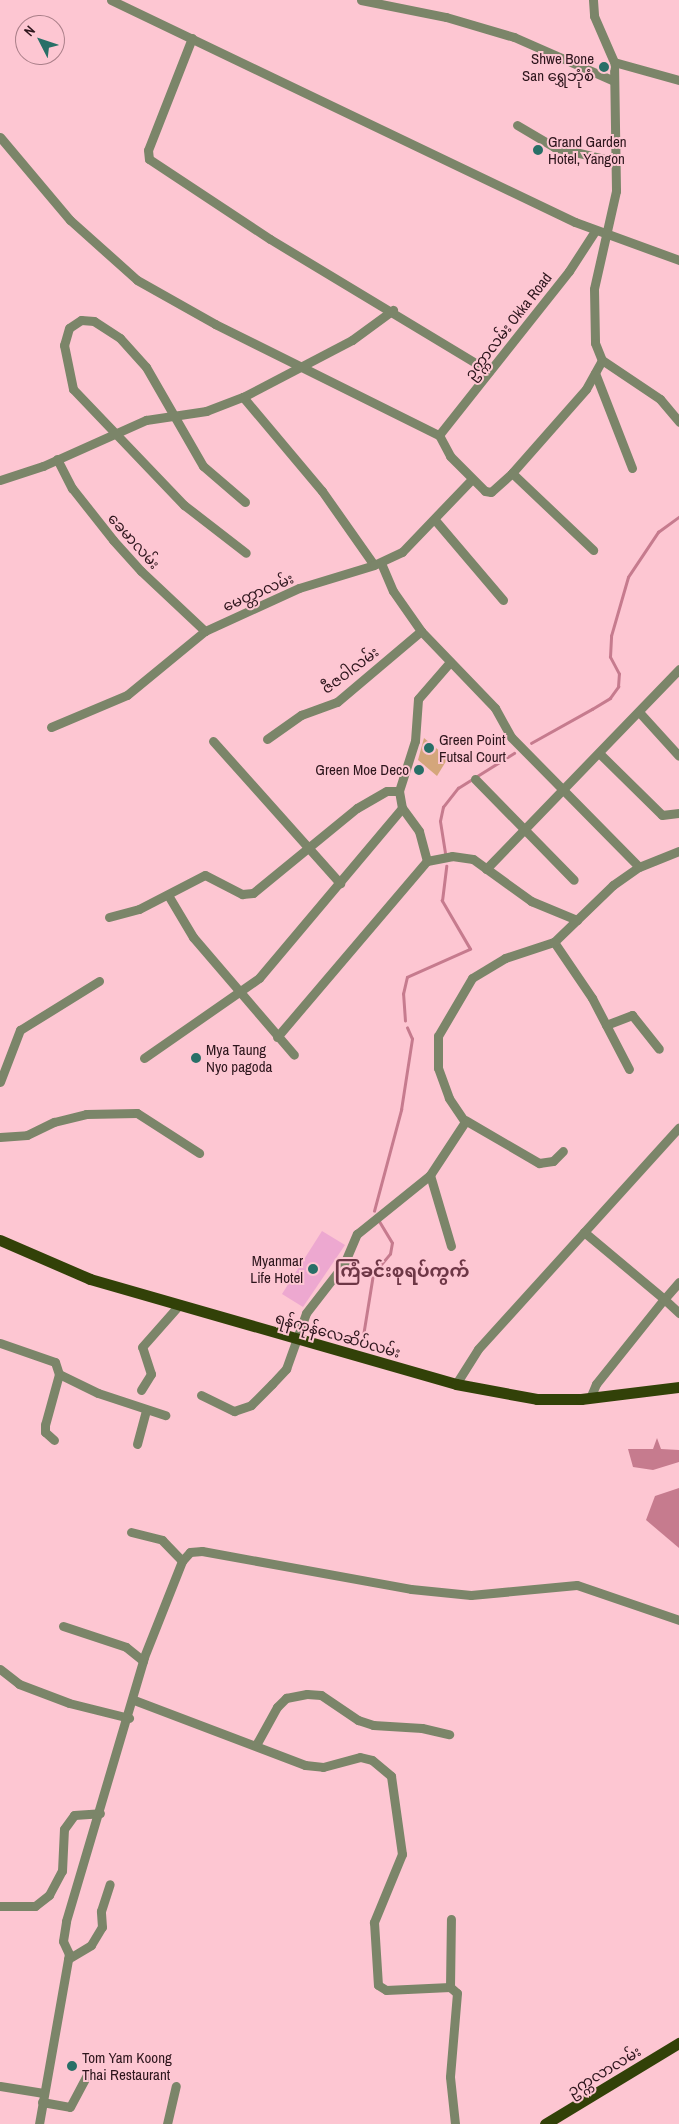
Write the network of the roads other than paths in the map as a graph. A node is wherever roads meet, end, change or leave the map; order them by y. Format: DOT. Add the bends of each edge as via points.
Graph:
graph roads {
  1 [pos="111,0"];
  2 [pos="361,0"];
  3 [pos="593,0"];
  4 [pos="192,38"];
  5 [pos="614,62"];
  6 [pos="679,80"];
  7 [pos="614,81"];
  8 [pos="517,125"];
  9 [pos="0,137"];
  10 [pos="613,161"];
  11 [pos="595,230"];
  12 [pos="605,233"];
  13 [pos="679,260"];
  14 [pos="393,310"];
  15 [pos="602,360"];
  16 [pos="299,367"];
  17 [pos="488,372"];
  18 [pos="595,373"];
  19 [pos="243,397"];
  20 [pos="173,415"];
  21 [pos="679,422"];
  22 [pos="116,432"];
  23 [pos="439,435"];
  24 [pos="57,459"];
  25 [pos="632,468"];
  26 [pos="512,473"];
  27 [pos="0,480"];
  28 [pos="471,480"];
  29 [pos="244,502"];
  30 [pos="435,520"];
  31 [pos="593,550"];
  32 [pos="246,553"];
  33 [pos="377,564"];
  34 [pos="503,600"];
  35 [pos="204,631"];
  36 [pos="421,631"];
  37 [pos="450,662"];
  38 [pos="678,673"];
  39 [pos="639,712"];
  40 [pos="51,727"];
  41 [pos="267,739"];
  42 [pos="214,741"];
  43 [pos="599,753"];
  44 [pos="679,756"];
  45 [pos="475,779"];
  46 [pos="564,788"];
  47 [pos="400,791"];
  48 [pos="402,808"];
  49 [pos="679,813"];
  50 [pos="525,830"];
  51 [pos="309,847"];
  52 [pos="679,851"];
  53 [pos="427,861"];
  54 [pos="639,867"];
  55 [pos="486,868"];
  56 [pos="574,880"];
  57 [pos="340,883"];
  58 [pos="168,895"];
  59 [pos="108,917"];
  60 [pos="577,920"];
  61 [pos="554,942"];
  62 [pos="99,981"];
  63 [pos="238,993"];
  64 [pos="606,1025"];
  65 [pos="277,1037"];
  66 [pos="659,1050"];
  67 [pos="294,1055"];
  68 [pos="144,1058"];
  69 [pos="629,1069"];
  70 [pos="0,1082"];
  71 [pos="465,1120"];
  72 [pos="677,1133"];
  73 [pos="0,1137"];
  74 [pos="563,1151"];
  75 [pos="199,1153"];
  76 [pos="430,1175"];
  77 [pos="584,1232"];
  78 [pos="0,1240"];
  79 [pos="451,1246"];
  80 [pos="679,1282"];
  81 [pos="664,1299"];
  82 [pos="180,1304"];
  83 [pos="679,1313"];
  84 [pos="295,1339"];
  85 [pos="0,1343"];
  86 [pos="59,1374"];
  87 [pos="456,1384"];
  88 [pos="679,1387"];
  89 [pos="141,1390"];
  90 [pos="201,1395"];
  91 [pos="590,1398"];
  92 [pos="146,1411"];
  93 [pos="165,1415"];
  94 [pos="54,1440"];
  95 [pos="137,1444"];
  96 [pos="131,1532"];
  97 [pos="182,1561"];
  98 [pos="679,1620"];
  99 [pos="63,1626"];
  100 [pos="143,1661"];
  101 [pos="0,1669"];
  102 [pos="134,1700"];
  103 [pos="129,1718"];
  104 [pos="449,1734"];
  105 [pos="256,1745"];
  106 [pos="100,1813"];
  107 [pos="110,1884"];
  108 [pos="0,1906"];
  109 [pos="451,1919"];
  110 [pos="68,1959"];
  111 [pos="450,1987"];
  112 [pos="679,2043"];
  113 [pos="89,2072"];
  114 [pos="0,2086"];
  115 [pos="176,2086"];
  116 [pos="42,2098"];
  117 [pos="39,2124"];
  118 [pos="167,2124"];
  119 [pos="455,2124"];
  120 [pos="544,2124"];
  1 -- 4 [label="street"];
  2 -- 7 [label="street" via="446,17 514,37"];
  3 -- 5 [label="street" via="594,16"];
  4 -- 11 [label="street"];
  4 -- 14 [label="street" via="148,150 149,159 270,239"];
  5 -- 6 [label="street"];
  5 -- 7 [label="street"];
  7 -- 10 [label="street"];
  8 -- 10 [label="street" via="554,147"];
  9 -- 16 [label="street" via="70,220 137,280"];
  10 -- 12 [label="street" via="616,191"];
  11 -- 12 [label="street"];
  11 -- 17 [label="street, ဥက္ကာလမ်း Okka Road" via="569,271"];
  12 -- 13 [label="street"];
  12 -- 15 [label="street" via="592,318"];
  14 -- 16 [label="street" via="352,340"];
  14 -- 17 [label="street"];
  15 -- 18 [label="street"];
  15 -- 21 [label="street" via="660,399"];
  16 -- 19 [label="street"];
  16 -- 23 [label="street"];
  17 -- 23 [label="street, ဥက္ကာလမ်း Okka Road"];
  18 -- 25 [label="street"];
  18 -- 26 [label="street" via="586,389"];
  19 -- 20 [label="street" via="206,410"];
  19 -- 33 [label="street" via="322,491"];
  20 -- 22 [label="street" via="146,420"];
  20 -- 22 [label="street" via="146,367 120,338 94,321 81,320 69,328 64,346 73,389"];
  20 -- 29 [label="street" via="203,466"];
  22 -- 24 [label="street"];
  22 -- 32 [label="street" via="184,505"];
  23 -- 28 [label="street" via="442,445"];
  24 -- 27 [label="street"];
  24 -- 35 [label="street, ခေမာလမ်း" via="72,488 140,572"];
  26 -- 28 [label="street" via="491,492"];
  26 -- 31 [label="street"];
  28 -- 30 [label="street, မေတ္တာလမ်း"];
  30 -- 33 [label="street, မေတ္တာလမ်း" via="402,552"];
  30 -- 34 [label="street"];
  33 -- 35 [label="street, မေတ္တာလမ်း" via="299,588"];
  33 -- 36 [label="street"];
  35 -- 40 [label="street, မေတ္တာလမ်း" via="127,695"];
  36 -- 37 [label="street"];
  36 -- 41 [label="street, ဇီဇဝါလမ်း" via="337,702 301,715"];
  37 -- 46 [label="street" via="495,708 511,737"];
  37 -- 47 [label="street" via="418,699 415,741"];
  38 -- 39 [label="street"];
  39 -- 43 [label="street"];
  39 -- 44 [label="street"];
  42 -- 51 [label="street"];
  43 -- 46 [label="street"];
  43 -- 49 [label="street" via="662,815"];
  45 -- 50 [label="street"];
  46 -- 50 [label="street"];
  46 -- 54 [label="street"];
  47 -- 48 [label="street"];
  47 -- 51 [label="street" via="387,790 357,808"];
  48 -- 53 [label="street" via="419,831"];
  48 -- 57 [label="street"];
  50 -- 55 [label="street"];
  50 -- 56 [label="street"];
  51 -- 57 [label="street"];
  51 -- 58 [label="street" via="254,894 242,894 205,875"];
  52 -- 54 [label="street"];
  53 -- 55 [label="street" via="452,856 474,859"];
  53 -- 65 [label="street"];
  54 -- 60 [label="street"];
  55 -- 60 [label="street" via="530,901"];
  57 -- 63 [label="street" via="259,978"];
  58 -- 59 [label="street" via="139,909"];
  58 -- 63 [label="street" via="192,937"];
  60 -- 61 [label="street"];
  61 -- 64 [label="street"];
  61 -- 71 [label="street" via="504,958 472,978 447,1016 438,1036 438,1068 449,1098"];
  62 -- 70 [label="street" via="20,1030"];
  63 -- 65 [label="street"];
  63 -- 68 [label="street"];
  64 -- 66 [label="street" via="632,1015"];
  64 -- 69 [label="street"];
  65 -- 67 [label="street"];
  71 -- 74 [label="street" via="539,1163 552,1161"];
  71 -- 76 [label="street"];
  72 -- 77 [label="street"];
  73 -- 75 [label="street" via="27,1135 54,1122 86,1114 138,1113"];
  76 -- 79 [label="street"];
  76 -- 84 [label="street" via="360,1229 344,1264 306,1313"];
  77 -- 81 [label="street"];
  77 -- 87 [label="street" via="478,1349"];
  78 -- 82 [label="main road, ရန်ကုန်လေဆိပ်လမ်း" via="90,1279"];
  80 -- 81 [label="street"];
  81 -- 83 [label="street"];
  81 -- 91 [label="street" via="596,1384"];
  82 -- 84 [label="main road, ရန်ကုန်လေဆိပ်လမ်း"];
  82 -- 89 [label="street" via="142,1347 151,1374"];
  84 -- 87 [label="main road, ရန်ကုန်လေဆိပ်လမ်း"];
  84 -- 90 [label="street" via="286,1369 250,1405 234,1411"];
  85 -- 86 [label="street" via="55,1362"];
  86 -- 92 [label="street"];
  86 -- 94 [label="street" via="45,1425 45,1432"];
  87 -- 91 [label="main road, ရန်ကုန်လေဆိပ်လမ်း" via="537,1399"];
  88 -- 91 [label="main road, ရန်ကုန်လေဆိပ်လမ်း"];
  92 -- 93 [label="street"];
  92 -- 95 [label="street"];
  96 -- 97 [label="street" via="162,1540"];
  97 -- 98 [label="street" via="190,1552 202,1551 411,1589 471,1595 577,1585"];
  97 -- 100 [label="street"];
  99 -- 100 [label="street" via="126,1647"];
  100 -- 102 [label="street"];
  101 -- 103 [label="street" via="19,1684 69,1703"];
  102 -- 103 [label="street"];
  102 -- 105 [label="street"];
  103 -- 106 [label="street"];
  104 -- 105 [label="street" via="422,1728 373,1726 358,1720 321,1695 307,1694 286,1698 277,1707"];
  105 -- 111 [label="street" via="313,1766 366,1758 391,1776 402,1854 374,1922 378,1985 396,1990"];
  106 -- 108 [label="street" via="74,1815 64,1829 62,1871 49,1895 35,1906"];
  106 -- 110 [label="street" via="66,1922 63,1941"];
  107 -- 110 [label="street" via="101,1911 102,1927 91,1945"];
  109 -- 111 [label="street"];
  110 -- 116 [label="street"];
  111 -- 119 [label="street" via="457,1993 450,2077"];
  112 -- 120 [label="main road, ဥက္ကလာလမ်း"];
  113 -- 116 [label="street" via="70,2107"];
  114 -- 116 [label="street"];
  115 -- 118 [label="street"];
  116 -- 117 [label="street"];
}
